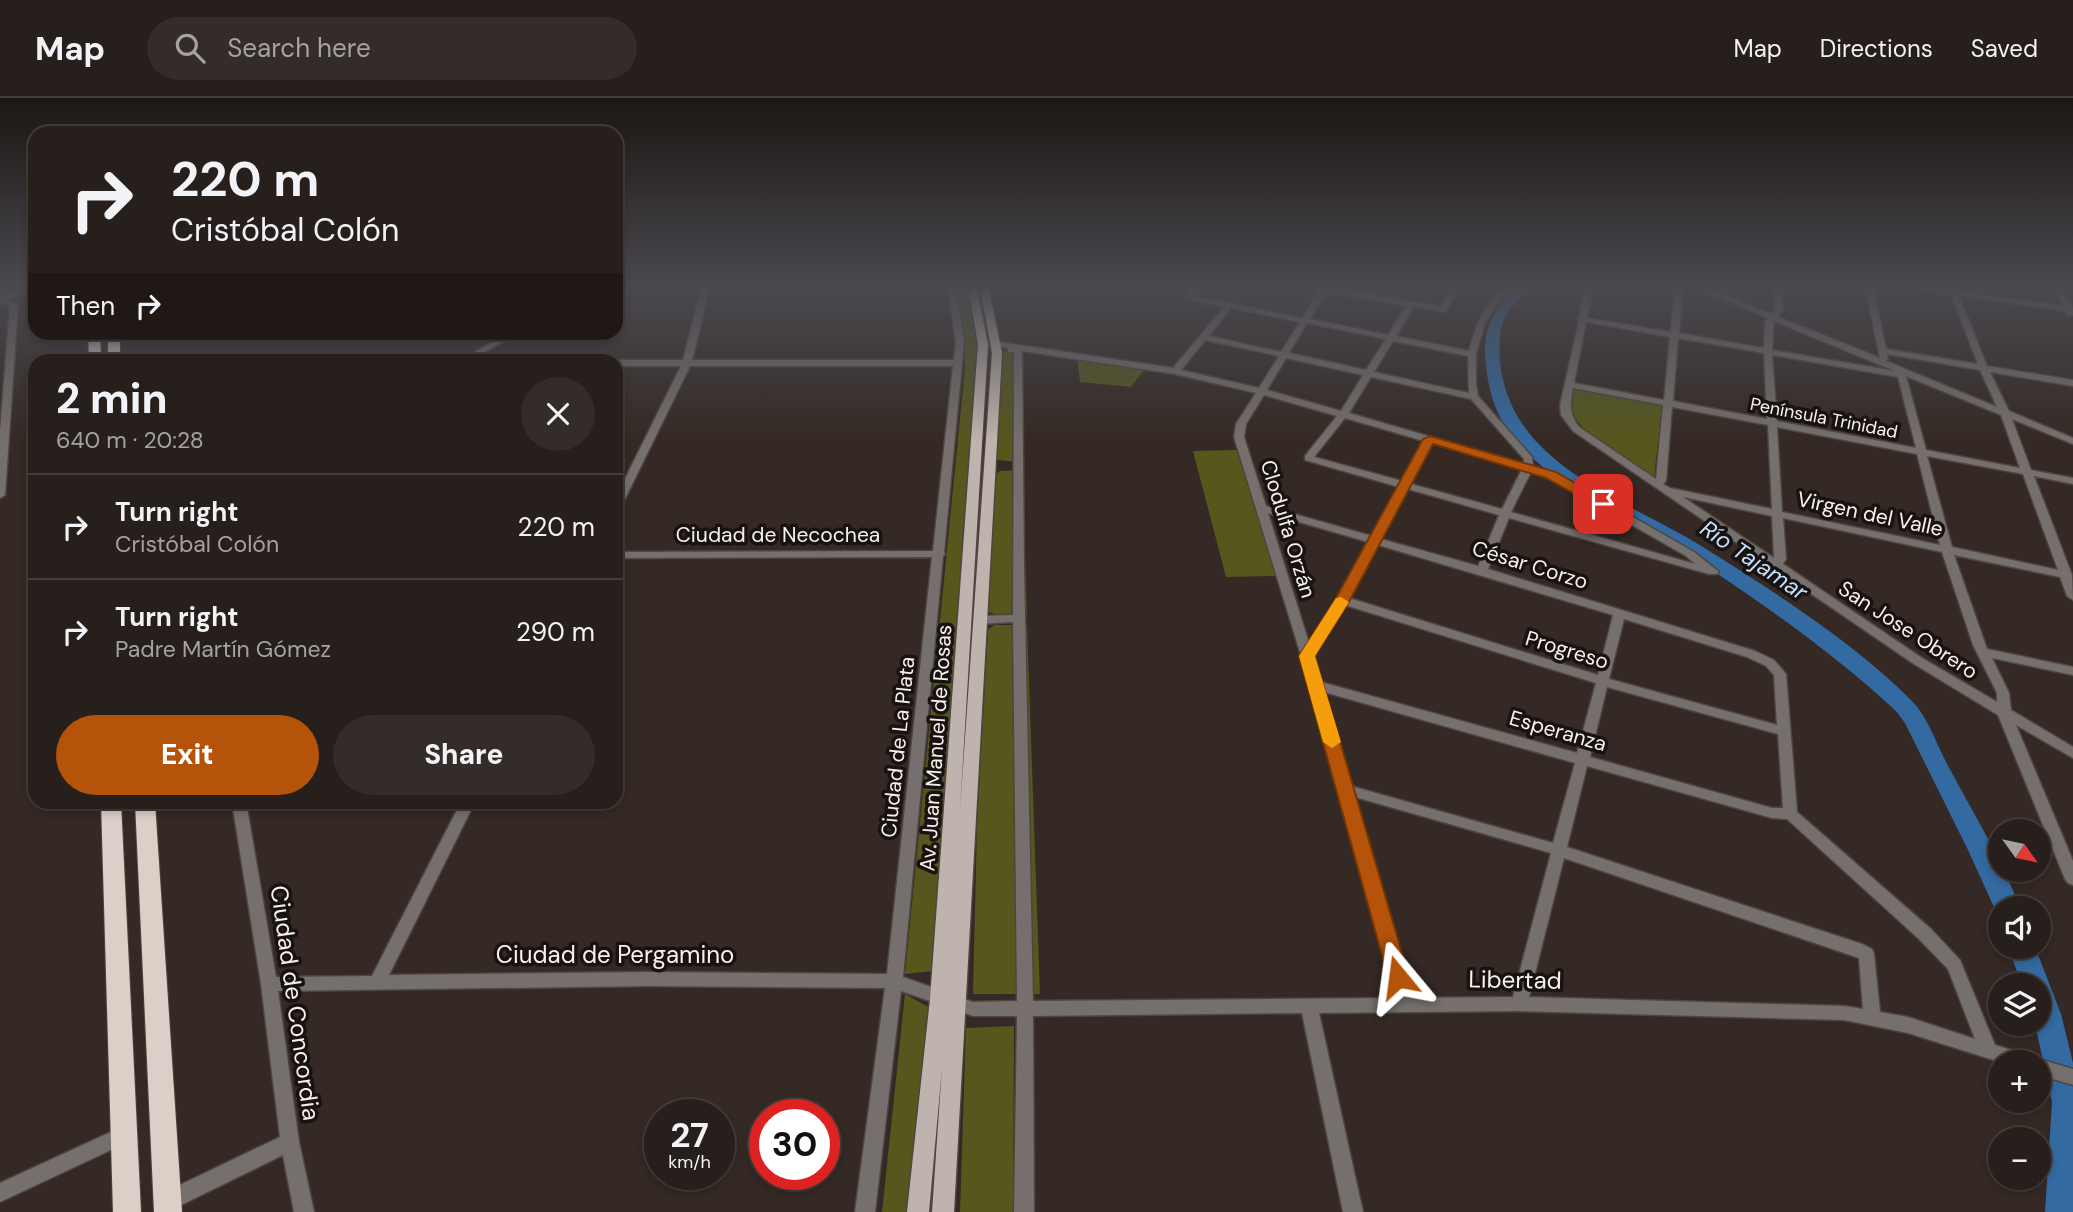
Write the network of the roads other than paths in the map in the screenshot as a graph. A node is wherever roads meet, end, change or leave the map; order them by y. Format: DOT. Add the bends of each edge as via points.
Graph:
graph roads {
  1 [pos="12,338"];
  2 [pos="693,338"];
  3 [pos="959,338"];
  4 [pos="982,338"];
  5 [pos="994,338"];
  6 [pos="1203,338"];
  7 [pos="1208,338"];
  8 [pos="1294,338"];
  9 [pos="1390,338"];
  10 [pos="1396,338"];
  11 [pos="1477,338"];
  12 [pos="1577,338"];
  13 [pos="1674,338"];
  14 [pos="1691,338"];
  15 [pos="1768,338"];
  16 [pos="1826,338"];
  17 [pos="1879,338"];
  18 [pos="1971,338"];
  19 [pos="502,340"];
  20 [pos="996,348"];
  21 [pos="1018,348"];
  22 [pos="1882,351"];
  23 [pos="1768,352"];
  24 [pos="476,354"];
  25 [pos="1472,354"];
  26 [pos="1283,355"];
  27 [pos="1885,362"];
  28 [pos="623,363"];
  29 [pos="687,363"];
  30 [pos="958,363"];
  31 [pos="1983,367"];
  32 [pos="1175,371"];
  33 [pos="1901,372"];
  34 [pos="1368,375"];
  35 [pos="2073,383"];
  36 [pos="1568,384"];
  37 [pos="1261,391"];
  38 [pos="1474,397"];
  39 [pos="1667,404"];
  40 [pos="1565,405"];
  41 [pos="2004,413"];
  42 [pos="1343,415"];
  43 [pos="1773,424"];
  44 [pos="1430,439"];
  45 [pos="2073,441"];
  46 [pos="1920,452"];
  47 [pos="1308,458"];
  48 [pos="1528,468"];
  49 [pos="2027,473"];
  50 [pos="2073,481"];
  51 [pos="1655,484"];
  52 [pos="1404,485"];
  53 [pos="1666,492"];
  54 [pos="623,494"];
  55 [pos="0,495"];
  56 [pos="1262,508"];
  57 [pos="1776,513"];
  58 [pos="1505,514"];
  59 [pos="1375,539"];
  60 [pos="1947,550"];
  61 [pos="940,554"];
  62 [pos="623,555"];
  63 [pos="1776,566"];
  64 [pos="1482,571"];
  65 [pos="2066,575"];
  66 [pos="2073,596"];
  67 [pos="1342,600"];
  68 [pos="1620,613"];
  69 [pos="1020,618"];
  70 [pos="980,620"];
  71 [pos="1983,652"];
  72 [pos="1307,656"];
  73 [pos="2073,671"];
  74 [pos="1602,681"];
  75 [pos="1316,685"];
  76 [pos="2005,715"];
  77 [pos="1783,731"];
  78 [pos="2073,753"];
  79 [pos="1582,759"];
  80 [pos="1345,789"];
  81 [pos="111,809"];
  82 [pos="145,809"];
  83 [pos="240,809"];
  84 [pos="464,809"];
  85 [pos="1790,814"];
  86 [pos="1559,850"];
  87 [pos="2073,879"];
  88 [pos="378,981"];
  89 [pos="894,981"];
  90 [pos="269,984"];
  91 [pos="939,999"];
  92 [pos="1406,1004"];
  93 [pos="1519,1004"];
  94 [pos="956,1005"];
  95 [pos="1308,1005"];
  96 [pos="1025,1008"];
  97 [pos="1872,1017"];
  98 [pos="1989,1050"];
  99 [pos="1988,1051"];
  100 [pos="2051,1071"];
  101 [pos="2073,1077"];
  102 [pos="124,1135"];
  103 [pos="290,1142"];
  104 [pos="0,1193"];
  105 [pos="168,1207"];
  106 [pos="127,1212"];
  107 [pos="304,1212"];
  108 [pos="865,1212"];
  109 [pos="918,1212"];
  110 [pos="943,1212"];
  111 [pos="1024,1212"];
  112 [pos="1353,1212"];
  1 -- 55 [label="street"];
  2 -- 29 [label="street"];
  3 -- 30 [label="street, Ciudad de La Plata"];
  4 -- 91 [label="main road, Av. Juan Manuel de Rosas"];
  5 -- 20 [label="main road, Av. Juan Manuel de Rosas"];
  6 -- 32 [label="street"];
  7 -- 26 [label="street"];
  8 -- 26 [label="street, Clodulfa Orzán"];
  9 -- 34 [label="street"];
  10 -- 25 [label="street"];
  11 -- 25 [label="street"];
  12 -- 36 [label="street"];
  13 -- 39 [label="street"];
  14 -- 23 [label="street"];
  15 -- 23 [label="street"];
  16 -- 27 [label="street"];
  17 -- 22 [label="street"];
  18 -- 31 [label="street"];
  19 -- 24 [label="street"];
  20 -- 21 [label="street"];
  20 -- 70 [label="main road, Av. Juan Manuel de Rosas"];
  21 -- 32 [label="street"];
  21 -- 69 [label="street"];
  22 -- 27 [label="street"];
  22 -- 31 [label="street"];
  23 -- 33 [label="street"];
  23 -- 43 [label="street"];
  25 -- 38 [label="street"];
  26 -- 34 [label="street"];
  26 -- 37 [label="street, Clodulfa Orzán"];
  27 -- 33 [label="street"];
  28 -- 29 [label="street"];
  29 -- 30 [label="street"];
  29 -- 54 [label="street"];
  30 -- 61 [label="street, Ciudad de La Plata"];
  31 -- 35 [label="street"];
  31 -- 41 [label="street"];
  32 -- 37 [label="street"];
  33 -- 41 [label="street"];
  33 -- 46 [label="street"];
  34 -- 38 [label="street"];
  34 -- 42 [label="street"];
  36 -- 39 [label="street, Península Trinidad"];
  36 -- 40 [label="street"];
  37 -- 42 [label="street"];
  37 -- 56 [label="street, Clodulfa Orzán" via="1238,430"];
  38 -- 48 [label="street" via="1529,459"];
  39 -- 43 [label="street, Península Trinidad"];
  39 -- 51 [label="street" via="1661,481"];
  40 -- 51 [label="street, San Jose Obrero" via="1576,429"];
  41 -- 45 [label="street"];
  41 -- 49 [label="street"];
  42 -- 44 [label="street"];
  42 -- 47 [label="street"];
  43 -- 46 [label="street, Península Trinidad"];
  43 -- 57 [label="street"];
  44 -- 48 [label="street"];
  44 -- 52 [label="street"];
  46 -- 49 [label="street, Península Trinidad"];
  46 -- 60 [label="street"];
  47 -- 52 [label="street"];
  48 -- 58 [label="street"];
  48 -- 58 [label="street" via="1559,479 1690,554 1713,572"];
  49 -- 50 [label="street, Península Trinidad"];
  49 -- 65 [label="street"];
  51 -- 53 [label="street, San Jose Obrero"];
  52 -- 58 [label="street"];
  52 -- 59 [label="street"];
  53 -- 57 [label="street, Virgen del Valle"];
  53 -- 63 [label="street, San Jose Obrero"];
  56 -- 59 [label="street, César Corzo"];
  56 -- 72 [label="street, Clodulfa Orzán"];
  57 -- 60 [label="street, Virgen del Valle"];
  57 -- 63 [label="street" via="1780,559"];
  58 -- 64 [label="street"];
  59 -- 64 [label="street, César Corzo"];
  59 -- 67 [label="street"];
  60 -- 65 [label="street, Virgen del Valle"];
  60 -- 71 [label="street"];
  61 -- 62 [label="street, Ciudad de Necochea"];
  61 -- 89 [label="street, Ciudad de La Plata"];
  63 -- 76 [label="street, San Jose Obrero"];
  64 -- 68 [label="street, César Corzo"];
  65 -- 66 [label="street"];
  67 -- 72 [label="street"];
  67 -- 74 [label="street, Progreso"];
  68 -- 74 [label="street"];
  68 -- 77 [label="street, César Corzo" via="1760,657 1780,674"];
  69 -- 70 [label="street"];
  69 -- 96 [label="street"];
  70 -- 94 [label="main road, Av. Juan Manuel de Rosas"];
  71 -- 73 [label="street"];
  71 -- 76 [label="street" via="2003,693"];
  72 -- 75 [label="street, Clodulfa Orzán"];
  74 -- 77 [label="street, Progreso"];
  74 -- 79 [label="street"];
  75 -- 79 [label="street, Esperanza"];
  75 -- 80 [label="street, Clodulfa Orzán"];
  76 -- 78 [label="street, San Jose Obrero"];
  76 -- 87 [label="street"];
  77 -- 85 [label="street"];
  79 -- 85 [label="street, Esperanza" via="1772,813"];
  79 -- 86 [label="street"];
  80 -- 86 [label="street"];
  80 -- 92 [label="street, Clodulfa Orzán"];
  81 -- 102 [label="highway"];
  82 -- 105 [label="highway"];
  83 -- 90 [label="street, Ciudad de Concordia"];
  84 -- 88 [label="street"];
  85 -- 98 [label="street" via="1954,965"];
  86 -- 93 [label="street"];
  86 -- 97 [label="street" via="1866,954"];
  88 -- 89 [label="street, Ciudad de Pergamino"];
  88 -- 90 [label="street, Ciudad de Pergamino"];
  89 -- 91 [label="street, Ciudad de Pergamino"];
  89 -- 108 [label="street, Ciudad de La Plata"];
  90 -- 103 [label="street, Ciudad de Concordia"];
  91 -- 94 [label="street, Ciudad de Pergamino"];
  91 -- 109 [label="main road, Av. Juan Manuel de Rosas"];
  92 -- 93 [label="street, Libertad"];
  92 -- 95 [label="street, Libertad"];
  93 -- 97 [label="street, Libertad"];
  94 -- 96 [label="street, Libertad"];
  94 -- 110 [label="main road, Av. Juan Manuel de Rosas"];
  95 -- 96 [label="street, Libertad"];
  95 -- 112 [label="street"];
  96 -- 111 [label="street"];
  97 -- 99 [label="street, Libertad"];
  100 -- 101 [label="street"];
  102 -- 104 [label="street"];
  102 -- 106 [label="highway"];
  103 -- 105 [label="street"];
  103 -- 107 [label="street, Ciudad de Concordia"];
}
